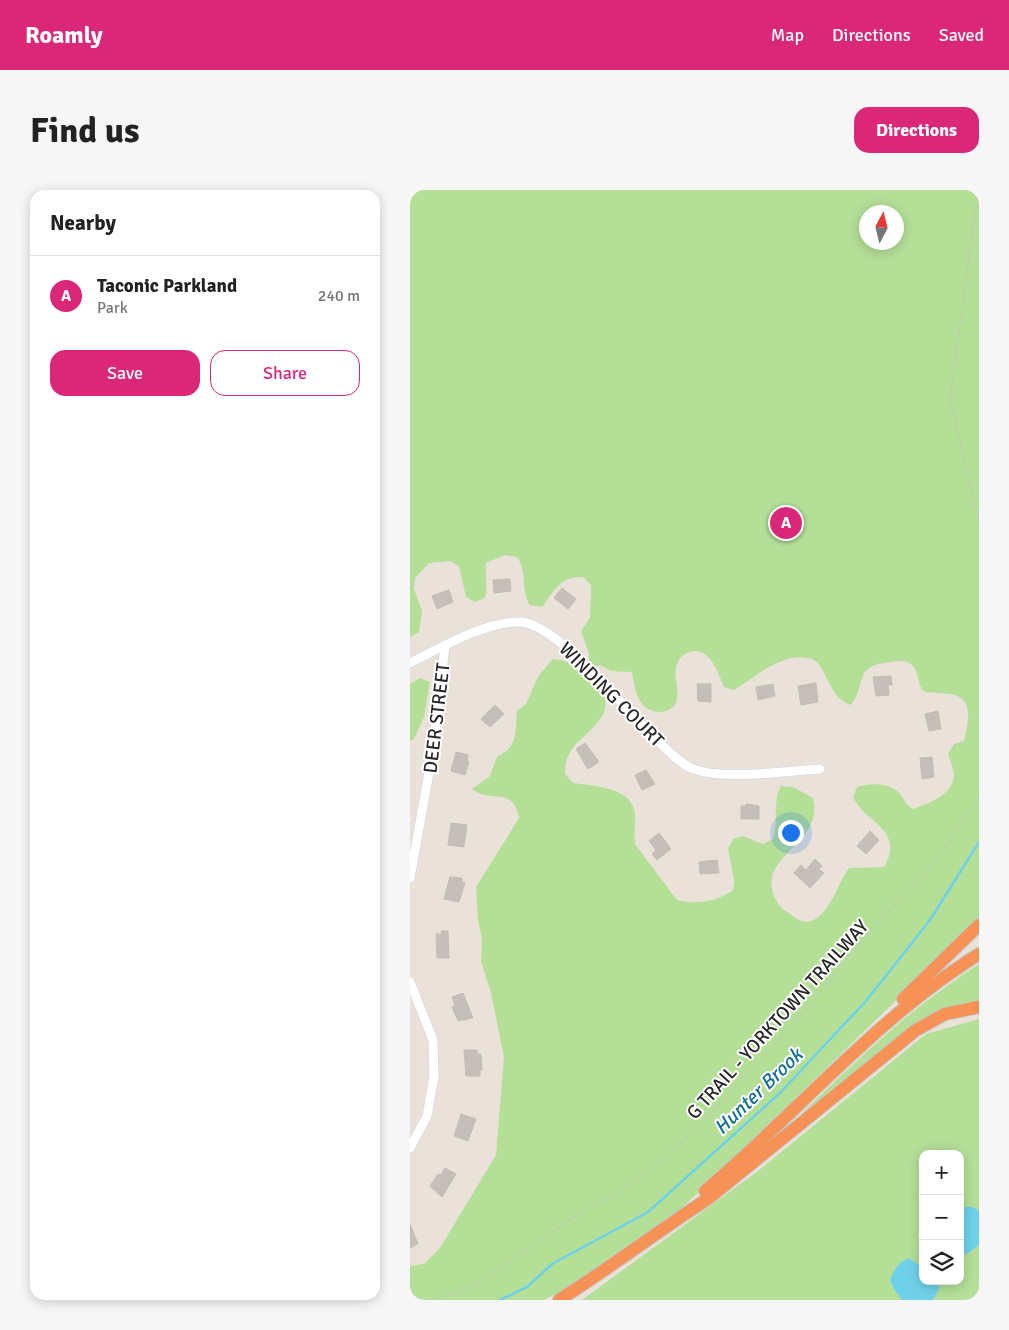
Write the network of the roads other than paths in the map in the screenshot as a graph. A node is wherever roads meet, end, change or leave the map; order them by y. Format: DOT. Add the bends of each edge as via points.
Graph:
graph roads {
  1 [pos="445,646"];
  2 [pos="410,662"];
  3 [pos="820,769"];
  4 [pos="410,878"];
  5 [pos="979,925"];
  6 [pos="979,954"];
  7 [pos="410,982"];
  8 [pos="979,1007"];
  9 [pos="829,1074"];
  10 [pos="410,1148"];
  11 [pos="682,1214"];
  12 [pos="559,1300"];
  1 -- 2 [label="street, WINDING COURT"];
  1 -- 3 [label="street, WINDING COURT" via="505,623 529,623 552,634 650,732 691,768 723,773"];
  1 -- 4 [label="street, DEER STREET" via="432,756"];
  5 -- 9 [label="highway"];
  6 -- 9 [label="highway" via="909,1004"];
  7 -- 10 [label="street" via="433,1040 434,1076 427,1116"];
  8 -- 11 [label="highway" via="945,1014 916,1030 709,1198"];
  9 -- 11 [label="highway"];
  11 -- 12 [label="highway"];
}
